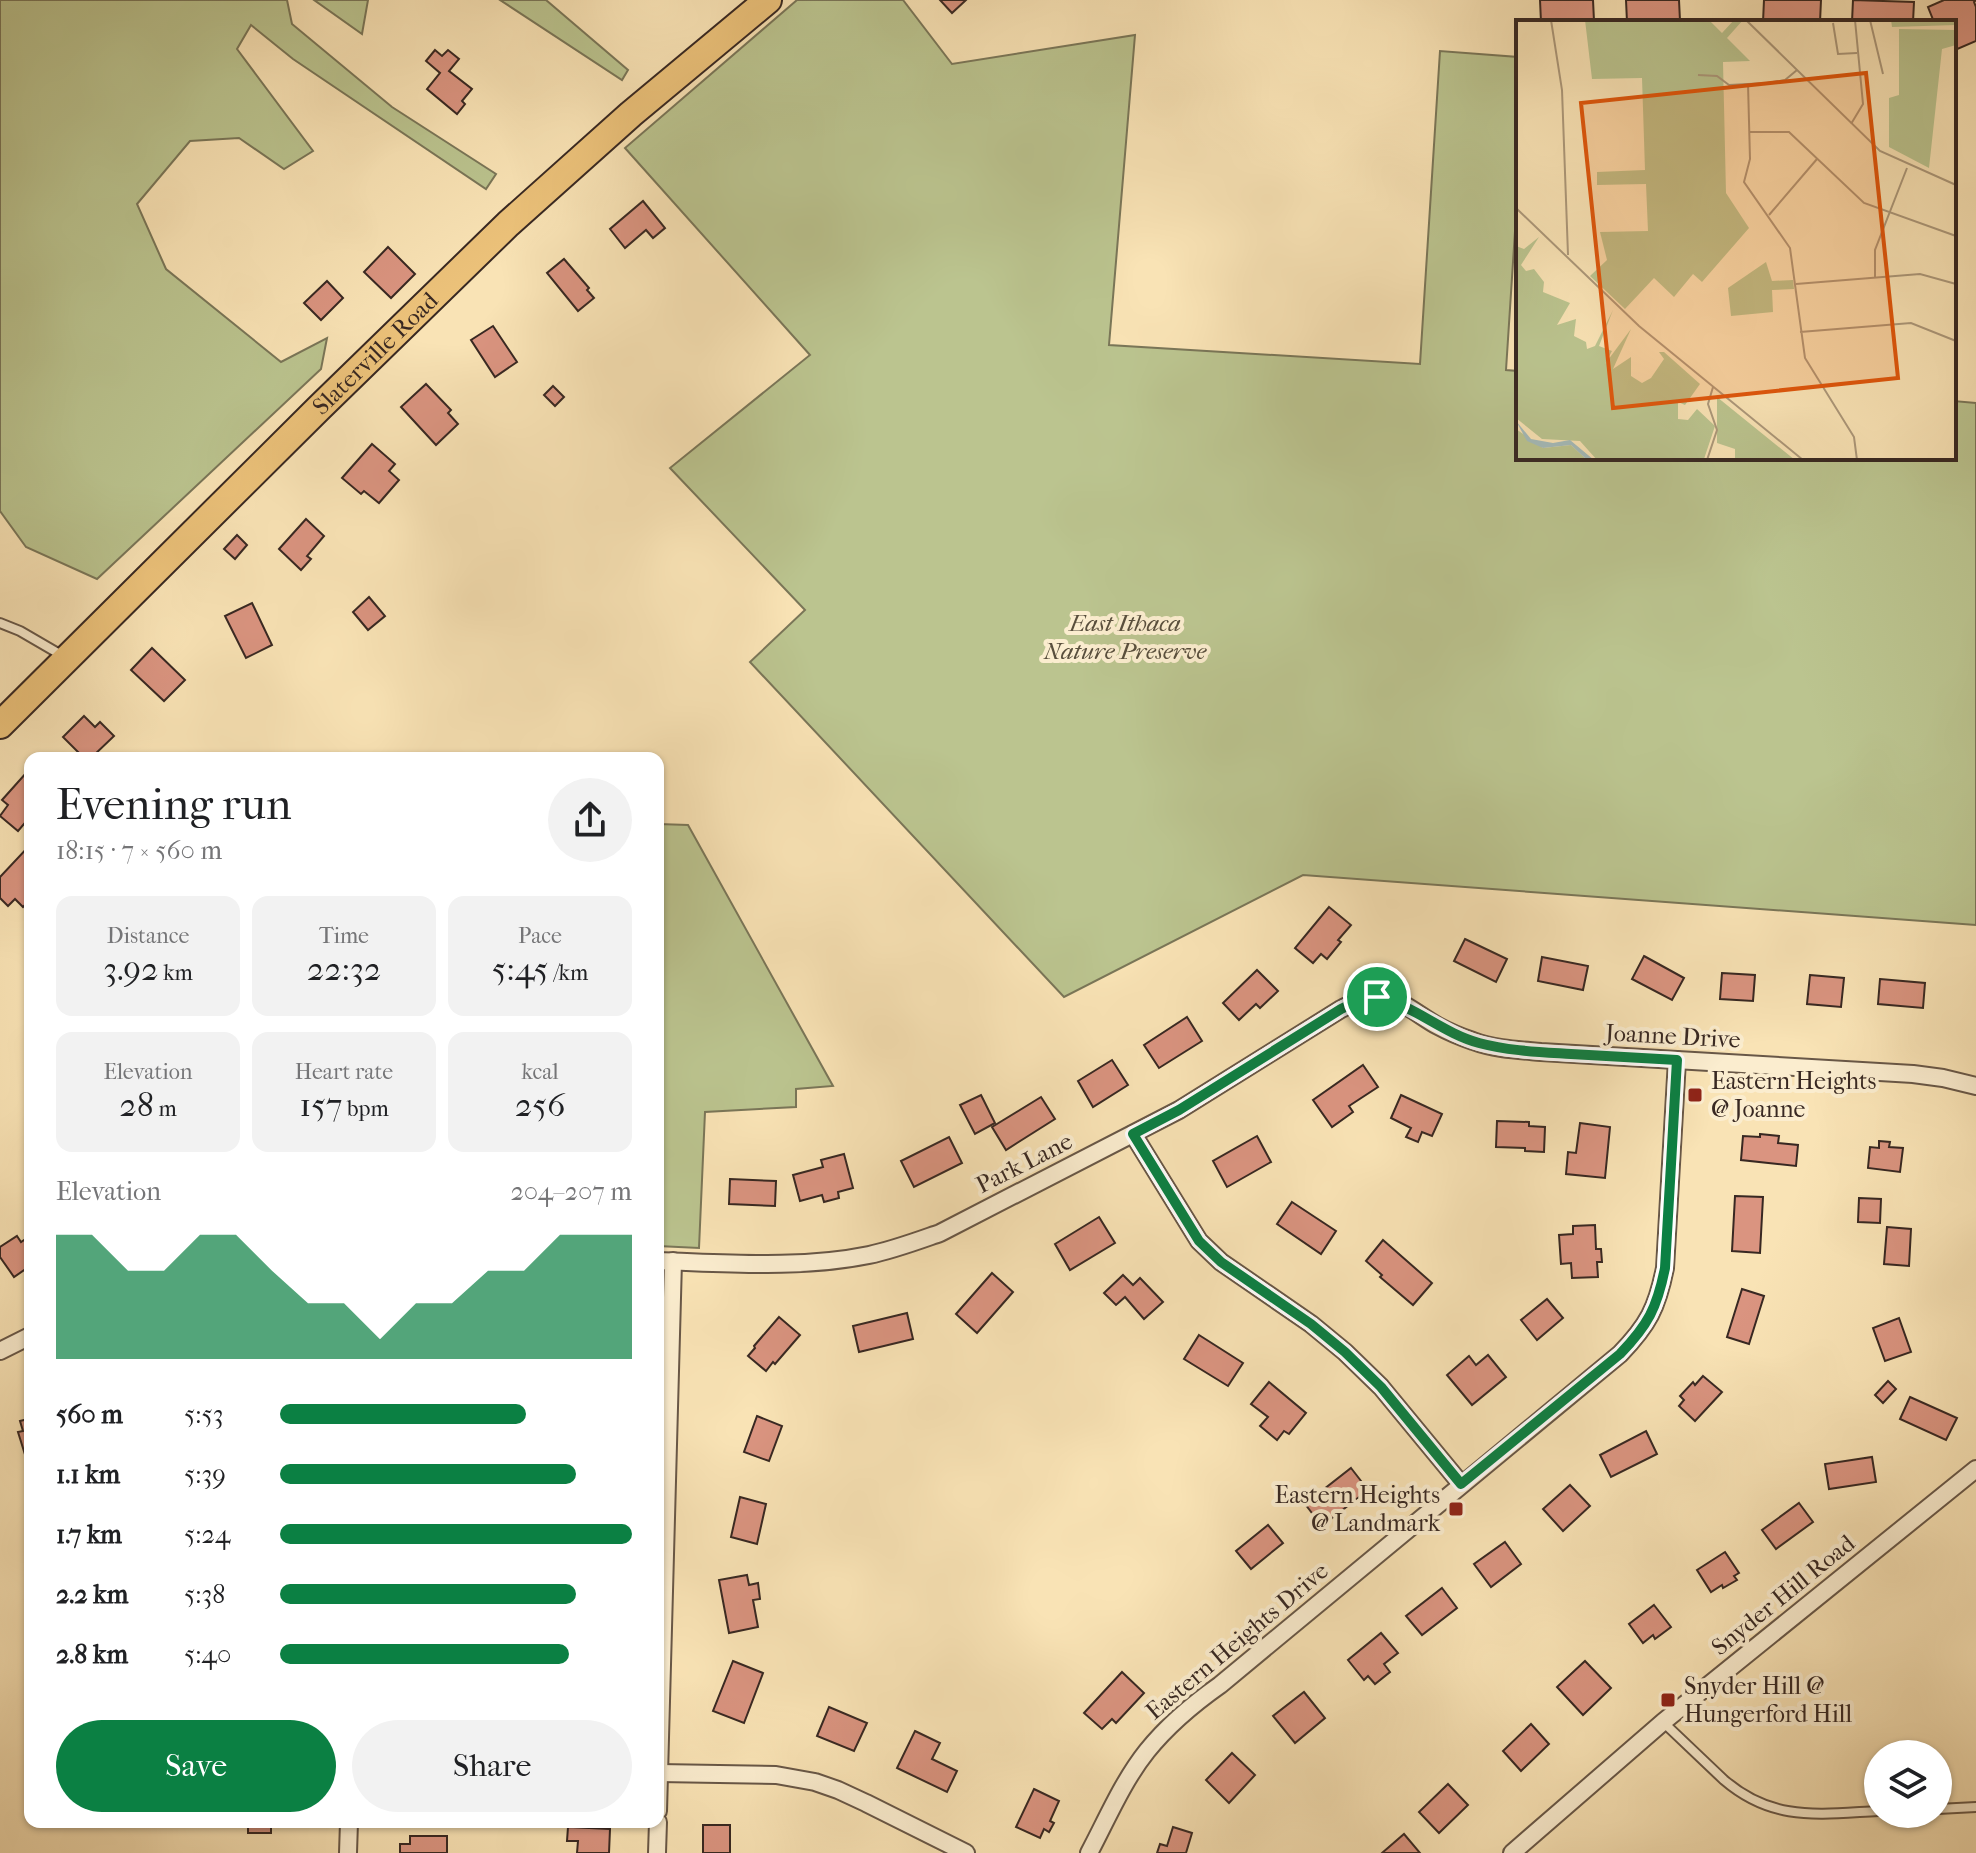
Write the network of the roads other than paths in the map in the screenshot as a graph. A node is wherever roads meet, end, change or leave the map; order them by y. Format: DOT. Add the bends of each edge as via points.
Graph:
graph roads {
  1 [pos="768,0"];
  2 [pos="0,623"];
  3 [pos="67,659"];
  4 [pos="0,725"];
  5 [pos="1377,997"];
  6 [pos="1677,1060"];
  7 [pos="1976,1086"];
  8 [pos="1133,1134"];
  9 [pos="666,1261"];
  10 [pos="24,1339"];
  11 [pos="0,1351"];
  12 [pos="664,1407"];
  13 [pos="1976,1469"];
  14 [pos="1461,1484"];
  15 [pos="1663,1722"];
  16 [pos="664,1773"];
  17 [pos="1976,1807"];
  18 [pos="1952,1808"];
  19 [pos="1864,1812"];
  20 [pos="349,1828"];
  21 [pos="658,1828"];
  22 [pos="348,1853"];
  23 [pos="657,1853"];
  24 [pos="966,1853"];
  25 [pos="1089,1853"];
  26 [pos="1512,1853"];
  1 -- 3 [label="highway, Slaterville Road" via="508,224"];
  2 -- 3 [label="lane"];
  3 -- 4 [label="highway, Slaterville Road"];
  5 -- 6 [label="street, Joanne Drive" via="1491,1045"];
  5 -- 8 [label="street, Park Lane" via="1341,1009"];
  6 -- 7 [label="street, Joanne Drive" via="1913,1074"];
  6 -- 14 [label="street, Eastern Heights Drive" via="1665,1268 1651,1316 1620,1354"];
  8 -- 9 [label="street, Park Lane" via="905,1246 831,1260"];
  8 -- 14 [label="street" via="1199,1241 1345,1352"];
  9 -- 12 [label="street"];
  10 -- 11 [label="street"];
  13 -- 15 [label="street, Snyder Hill Road"];
  14 -- 25 [label="street, Eastern Heights Drive" via="1166,1729 1131,1774"];
  15 -- 19 [label="lane" via="1734,1789 1759,1803 1785,1812"];
  15 -- 26 [label="street, Snyder Hill Road"];
  16 -- 24 [label="street" via="776,1775 815,1782"];
  17 -- 18 [label="lane"];
  20 -- 22 [label="street"];
  21 -- 23 [label="street"];
}
